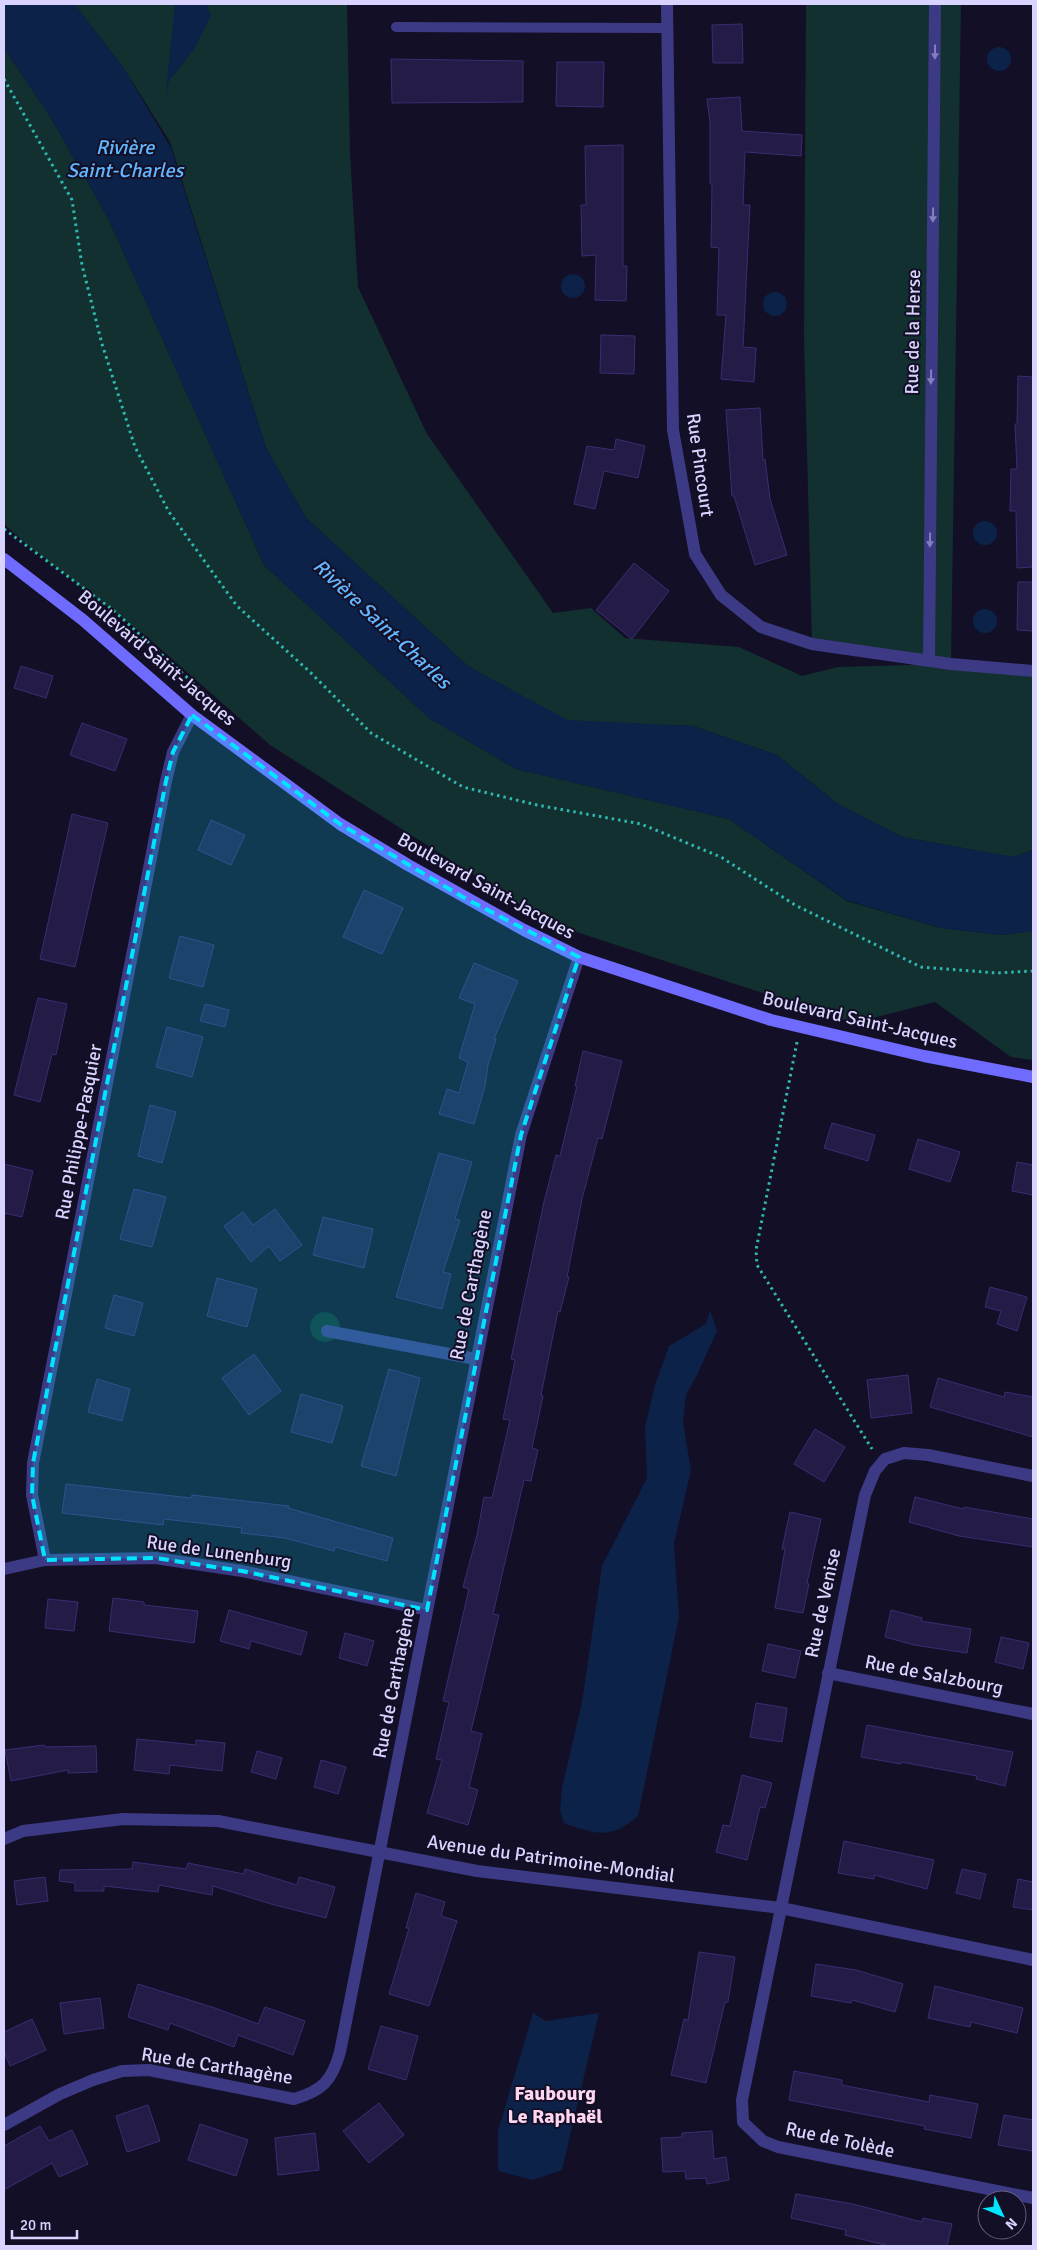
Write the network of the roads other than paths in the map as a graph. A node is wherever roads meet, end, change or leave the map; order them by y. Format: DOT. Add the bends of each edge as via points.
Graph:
graph roads {
  1 [pos="667,4"];
  2 [pos="935,4"];
  3 [pos="396,27"];
  4 [pos="667,28"];
  5 [pos="4,560"];
  6 [pos="929,661"];
  7 [pos="1033,671"];
  8 [pos="192,715"];
  9 [pos="578,957"];
  10 [pos="1033,1077"];
  11 [pos="327,1331"];
  12 [pos="476,1359"];
  13 [pos="1033,1476"];
  14 [pos="45,1560"];
  15 [pos="4,1569"];
  16 [pos="427,1610"];
  17 [pos="828,1673"];
  18 [pos="1033,1714"];
  19 [pos="4,1839"];
  20 [pos="381,1851"];
  21 [pos="781,1908"];
  22 [pos="1033,1960"];
  23 [pos="4,2125"];
  24 [pos="1033,2198"];
  1 -- 4 [label="street, Rue Pincourt"];
  2 -- 6 [label="street, Rue de la Herse, one-way"];
  3 -- 4 [label="lane"];
  4 -- 6 [label="street, Rue Pincourt" via="673,430 695,554 720,595 761,627 812,644"];
  5 -- 8 [label="street, Boulevard Saint-Jacques" via="83,620"];
  6 -- 7 [label="street, Rue Pincourt"];
  8 -- 9 [label="street, Boulevard Saint-Jacques" via="340,824 468,900"];
  8 -- 14 [label="street, Rue Philippe-Pasquier" via="173,752 166,782 34,1463 32,1495"];
  9 -- 10 [label="street, Boulevard Saint-Jacques" via="771,1020 924,1056"];
  9 -- 12 [label="street, Rue de Carthagène" via="521,1135"];
  11 -- 12 [label="street"];
  12 -- 16 [label="street, Rue de Carthagène"];
  13 -- 17 [label="street, Rue de Venise" via="928,1455 904,1453 885,1460 875,1471 864,1495"];
  14 -- 15 [label="street, Rue de Lunenburg"];
  14 -- 16 [label="street, Rue de Lunenburg" via="155,1558 242,1571"];
  16 -- 20 [label="street, Rue de Carthagène"];
  17 -- 18 [label="street, Rue de Salzbourg"];
  17 -- 21 [label="street, Rue de Venise"];
  19 -- 20 [label="street, Avenue du Patrimoine-Mondial" via="23,1831 123,1819 218,1821"];
  20 -- 21 [label="street, Avenue du Patrimoine-Mondial" via="477,1871"];
  20 -- 23 [label="street, Rue de Carthagène" via="338,2062 329,2080 314,2093 294,2099 149,2070 122,2071 60,2094"];
  21 -- 22 [label="street, Avenue du Patrimoine-Mondial"];
  21 -- 24 [label="street, Rue de Tolède" via="742,2100 743,2122 750,2131 763,2142 778,2147"];
}
